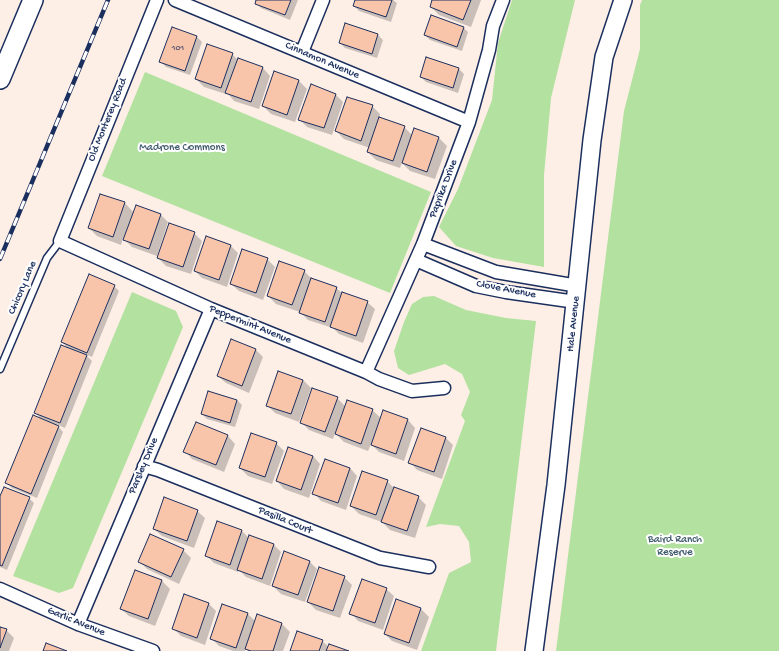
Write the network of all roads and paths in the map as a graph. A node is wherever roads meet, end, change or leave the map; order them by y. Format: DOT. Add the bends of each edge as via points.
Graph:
graph roads {
  1 [pos="33,0"];
  2 [pos="157,0"];
  3 [pos="175,0"];
  4 [pos="323,0"];
  5 [pos="504,0"];
  6 [pos="623,0"];
  7 [pos="302,52"];
  8 [pos="0,76"];
  9 [pos="469,122"];
  10 [pos="60,241"];
  11 [pos="423,244"];
  12 [pos="416,260"];
  13 [pos="577,294"];
  14 [pos="211,309"];
  15 [pos="0,369"];
  16 [pos="366,372"];
  17 [pos="444,388"];
  18 [pos="144,466"];
  19 [pos="429,567"];
  20 [pos="0,589"];
  21 [pos="78,624"];
  22 [pos="153,651"];
  23 [pos="534,651"];
  1 -- 8 [label="main road"];
  2 -- 10 [label="street, Old Monterey Road"];
  3 -- 7 [label="street, Cinnamon Avenue"];
  4 -- 7 [label="street"];
  5 -- 9 [label="street, Paprika Drive" via="493,26"];
  6 -- 13 [label="main road, Hale Avenue" via="604,58 592,140"];
  7 -- 9 [label="street, Cinnamon Avenue"];
  9 -- 11 [label="street, Paprika Drive"];
  10 -- 14 [label="street, Peppermint Avenue"];
  10 -- 15 [label="lane, Chicory Lane" via="47,258"];
  11 -- 12 [label="street, Paprika Drive"];
  11 -- 13 [label="street, Clove Avenue" via="496,272"];
  12 -- 13 [label="street, Clove Avenue" via="476,286 506,292"];
  12 -- 16 [label="street, Paprika Drive"];
  13 -- 23 [label="main road, Hale Avenue"];
  14 -- 16 [label="street, Peppermint Avenue"];
  14 -- 18 [label="street, Parsley Drive"];
  16 -- 17 [label="street, Peppermint Avenue" via="412,391"];
  18 -- 19 [label="street, Pasilla Court" via="380,558"];
  18 -- 21 [label="street, Parsley Drive"];
  20 -- 21 [label="street, Garlic Avenue"];
  21 -- 22 [label="street, Garlic Avenue"];
}
